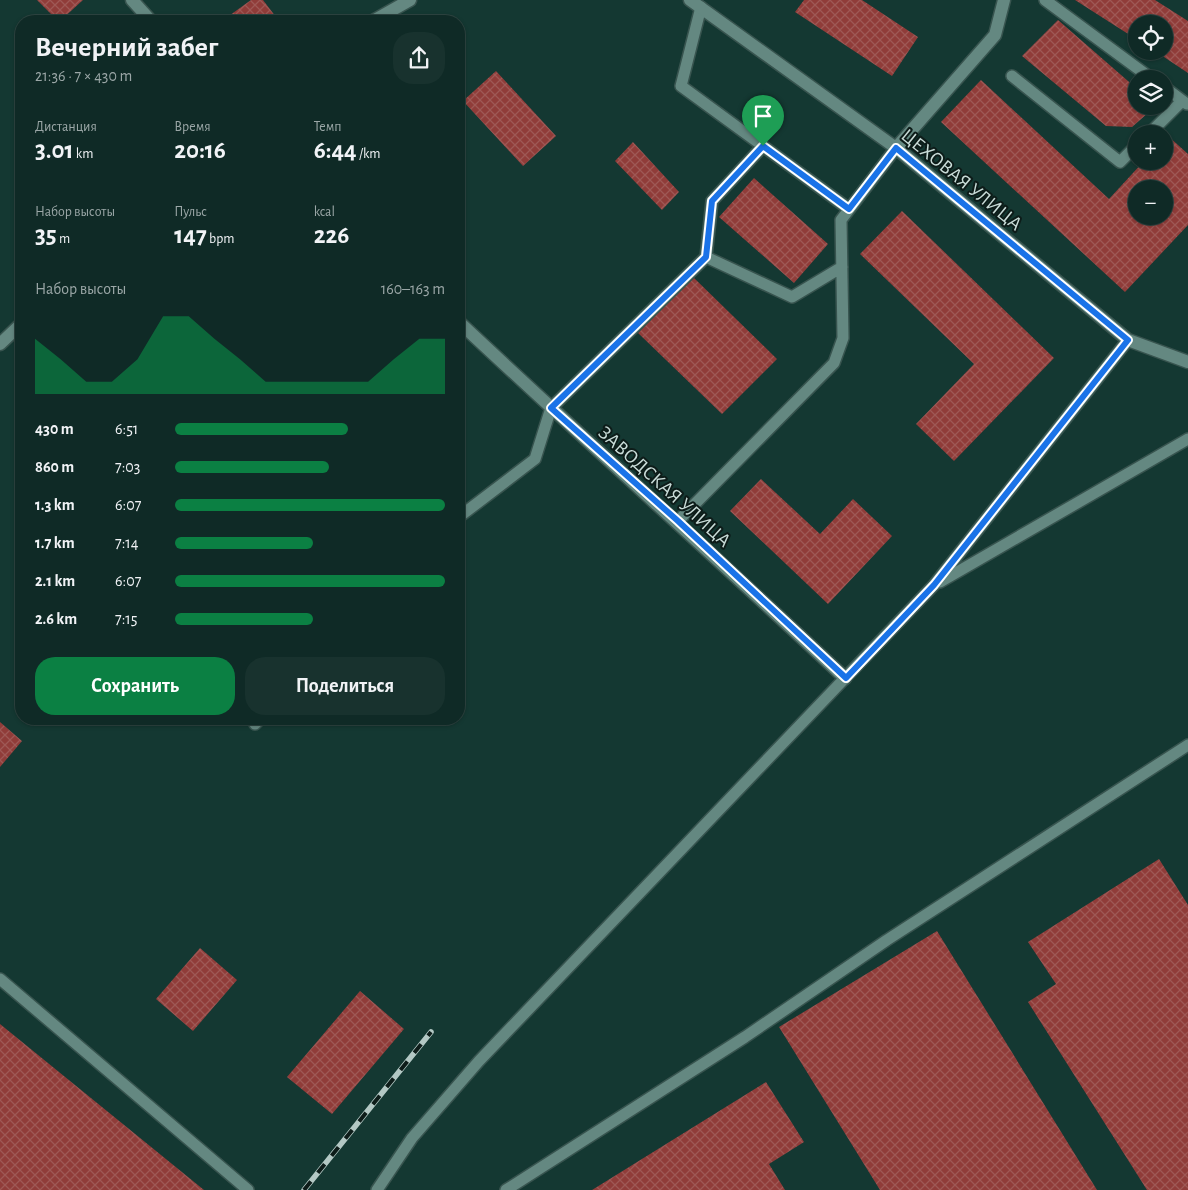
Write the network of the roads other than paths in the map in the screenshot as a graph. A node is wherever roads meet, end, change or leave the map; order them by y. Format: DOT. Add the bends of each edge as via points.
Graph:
graph roads {
  1 [pos="132,0"];
  2 [pos="410,0"];
  3 [pos="1004,0"];
  4 [pos="1048,1"];
  5 [pos="696,4"];
  6 [pos="146,15"];
  7 [pos="384,15"];
  8 [pos="1140,70"];
  9 [pos="1012,76"];
  10 [pos="1173,94"];
  11 [pos="1185,103"];
  12 [pos="1159,125"];
  13 [pos="763,146"];
  14 [pos="896,148"];
  15 [pos="1128,154"];
  16 [pos="849,209"];
  17 [pos="706,257"];
  18 [pos="842,268"];
  19 [pos="465,328"];
  20 [pos="15,330"];
  21 [pos="1128,340"];
  22 [pos="0,344"];
  23 [pos="1188,362"];
  24 [pos="551,408"];
  25 [pos="1188,439"];
  26 [pos="465,512"];
  27 [pos="678,521"];
  28 [pos="934,585"];
  29 [pos="846,678"];
  30 [pos="1188,745"];
  31 [pos="0,979"];
  32 [pos="248,1190"];
  33 [pos="377,1190"];
  34 [pos="506,1190"];
  1 -- 6 [label="street"];
  2 -- 7 [label="street"];
  3 -- 14 [label="street" via="995,35"];
  4 -- 8 [label="lane"];
  5 -- 13 [label="lane" via="681,86"];
  5 -- 14 [label="street, ЦЕХОВАЯ УЛИЦА"];
  9 -- 15 [label="lane" via="1120,162"];
  10 -- 11 [label="lane"];
  11 -- 12 [label="lane"];
  13 -- 16 [label="lane"];
  13 -- 17 [label="lane" via="712,201"];
  14 -- 16 [label="lane"];
  14 -- 21 [label="street, ЦЕХОВАЯ УЛИЦА"];
  16 -- 18 [label="lane" via="841,220"];
  17 -- 18 [label="lane" via="792,296"];
  17 -- 24 [label="lane"];
  18 -- 27 [label="lane" via="843,338 834,362"];
  19 -- 24 [label="street, ЗАВОДСКАЯ УЛИЦА"];
  20 -- 22 [label="street"];
  21 -- 23 [label="street, ЦЕХОВАЯ УЛИЦА"];
  21 -- 28 [label="lane"];
  24 -- 26 [label="lane" via="535,459"];
  24 -- 27 [label="street, ЗАВОДСКАЯ УЛИЦА"];
  25 -- 28 [label="lane"];
  27 -- 29 [label="street, ЗАВОДСКАЯ УЛИЦА"];
  28 -- 29 [label="lane"];
  29 -- 33 [label="lane" via="479,1061 412,1138"];
  30 -- 34 [label="lane"];
  31 -- 32 [label="lane"];
}
